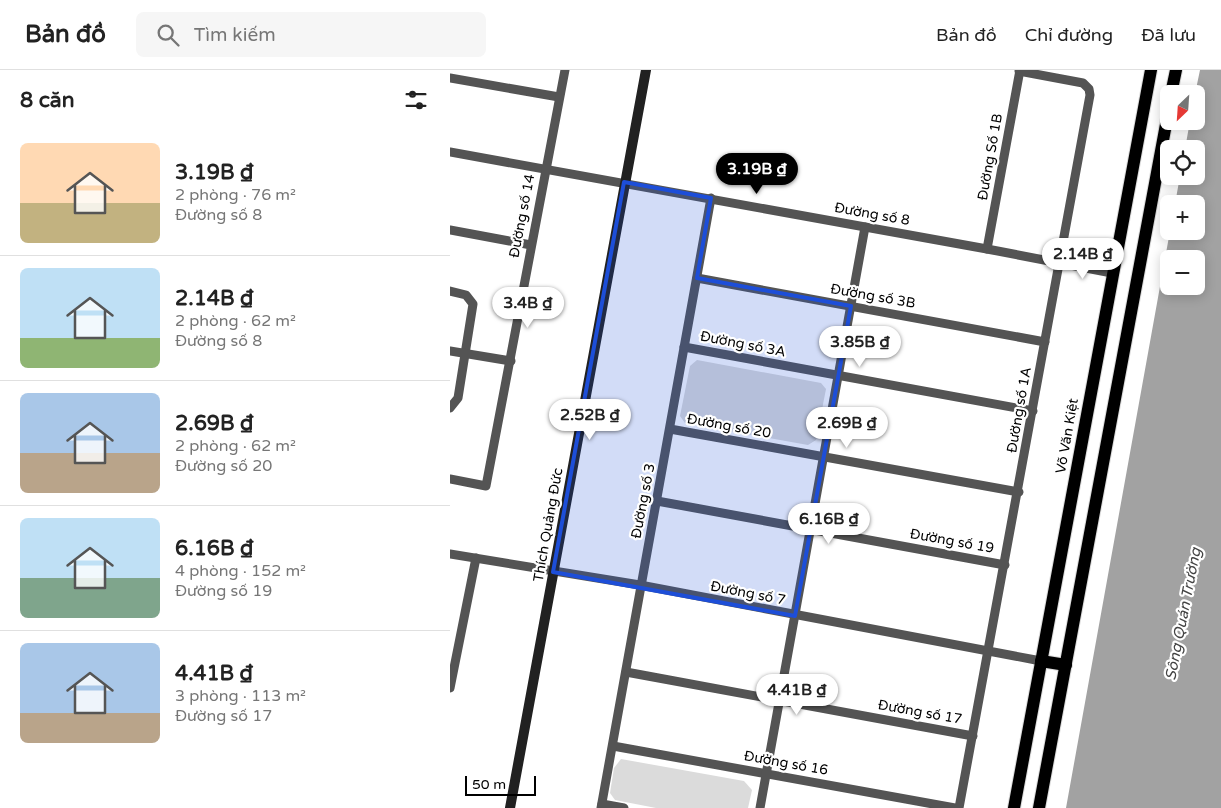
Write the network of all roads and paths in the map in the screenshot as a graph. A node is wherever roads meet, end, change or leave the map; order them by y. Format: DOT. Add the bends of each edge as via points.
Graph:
graph roads {
  1 [pos="565,70"];
  2 [pos="646,70"];
  3 [pos="1151,70"];
  4 [pos="1176,70"];
  5 [pos="1019,71"];
  6 [pos="450,78"];
  7 [pos="1173,85"];
  8 [pos="560,97"];
  9 [pos="1165,130"];
  10 [pos="450,152"];
  11 [pos="546,168"];
  12 [pos="624,182"];
  13 [pos="711,198"];
  14 [pos="865,227"];
  15 [pos="450,230"];
  16 [pos="531,245"];
  17 [pos="987,249"];
  18 [pos="1059,263"];
  19 [pos="1112,273"];
  20 [pos="697,278"];
  21 [pos="450,291"];
  22 [pos="851,306"];
  23 [pos="1045,342"];
  24 [pos="684,347"];
  25 [pos="450,351"];
  26 [pos="465,353"];
  27 [pos="510,361"];
  28 [pos="839,376"];
  29 [pos="450,408"];
  30 [pos="1033,410"];
  31 [pos="670,429"];
  32 [pos="824,458"];
  33 [pos="450,479"];
  34 [pos="1019,492"];
  35 [pos="657,502"];
  36 [pos="810,530"];
  37 [pos="450,554"];
  38 [pos="476,558"];
  39 [pos="1005,565"];
  40 [pos="553,572"];
  41 [pos="640,585"];
  42 [pos="795,616"];
  43 [pos="450,635"];
  44 [pos="460,637"];
  45 [pos="989,652"];
  46 [pos="1041,661"];
  47 [pos="1066,665"];
  48 [pos="626,672"];
  49 [pos="450,688"];
  50 [pos="780,701"];
  51 [pos="973,736"];
  52 [pos="613,746"];
  53 [pos="766,774"];
  54 [pos="601,806"];
  55 [pos="510,808"];
  56 [pos="624,808"];
  57 [pos="760,808"];
  58 [pos="955,808"];
  59 [pos="959,808"];
  60 [pos="1014,808"];
  61 [pos="1039,808"];
  1 -- 8 [label="street, Đường số 14"];
  2 -- 12 [label="street, Thích Quảng Đức"];
  3 -- 19 [label="main road, Võ Văn Kiệt"];
  4 -- 7 [label="main road"];
  5 -- 17 [label="street, Đường Số 1B"];
  5 -- 18 [label="street, Đường số 1A" via="1078,82 1089,89"];
  6 -- 8 [label="street"];
  8 -- 11 [label="street, Đường số 14"];
  9 -- 47 [label="main road"];
  10 -- 11 [label="street, Đường số 8"];
  11 -- 12 [label="street, Đường số 8"];
  11 -- 16 [label="street, Đường số 14"];
  12 -- 13 [label="street, Đường số 8"];
  12 -- 40 [label="street, Thích Quảng Đức"];
  13 -- 14 [label="street, Đường số 8"];
  13 -- 20 [label="street, Đường số 3"];
  14 -- 17 [label="street, Đường số 8"];
  14 -- 22 [label="street"];
  15 -- 16 [label="street"];
  16 -- 27 [label="street, Đường số 14"];
  17 -- 18 [label="street, Đường số 8"];
  18 -- 19 [label="street, Đường số 8"];
  18 -- 23 [label="street, Đường số 1A"];
  19 -- 46 [label="main road, Võ Văn Kiệt"];
  20 -- 22 [label="street, Đường số 3B"];
  20 -- 24 [label="street, Đường số 3"];
  21 -- 26 [label="street" via="466,295 473,304"];
  22 -- 23 [label="street, Đường số 3B"];
  22 -- 28 [label="street"];
  23 -- 30 [label="street, Đường số 1A"];
  24 -- 28 [label="street, Đường số 3A"];
  24 -- 31 [label="street, Đường số 3"];
  25 -- 26 [label="street"];
  26 -- 27 [label="street"];
  26 -- 29 [label="street" via="458,398"];
  27 -- 33 [label="street, Đường số 14" via="486,486"];
  28 -- 30 [label="street, Đường số 3A"];
  28 -- 32 [label="street"];
  30 -- 34 [label="street, Đường số 1A"];
  31 -- 32 [label="street, Đường số 20"];
  31 -- 35 [label="street, Đường số 3"];
  32 -- 34 [label="street, Đường số 20"];
  32 -- 36 [label="street"];
  34 -- 39 [label="street, Đường số 1A"];
  35 -- 36 [label="street, Đường số 19"];
  35 -- 41 [label="street, Đường số 3"];
  36 -- 39 [label="street, Đường số 19"];
  36 -- 42 [label="street"];
  37 -- 38 [label="street, Đường số 7"];
  38 -- 40 [label="street, Đường số 7"];
  38 -- 44 [label="street"];
  39 -- 45 [label="street, Đường số 1A"];
  40 -- 41 [label="street, Đường số 7"];
  40 -- 55 [label="street, Thích Quảng Đức"];
  41 -- 42 [label="street, Đường số 7"];
  41 -- 48 [label="street, Đường số 3"];
  42 -- 45 [label="street, Đường số 7"];
  42 -- 50 [label="street"];
  43 -- 44 [label="street"];
  44 -- 49 [label="street"];
  45 -- 46 [label="street, Đường số 7"];
  45 -- 51 [label="street, Đường số 1A"];
  46 -- 47 [label="main road"];
  46 -- 60 [label="main road, Võ Văn Kiệt"];
  47 -- 61 [label="main road"];
  48 -- 50 [label="street, Đường số 17"];
  48 -- 52 [label="street, Đường số 3"];
  50 -- 51 [label="street, Đường số 17"];
  50 -- 53 [label="street"];
  51 -- 59 [label="street, Đường số 1A"];
  52 -- 53 [label="street, Đường số 16"];
  52 -- 54 [label="street, Đường số 3"];
  53 -- 57 [label="street"];
  53 -- 58 [label="street, Đường số 16"];
  54 -- 56 [label="street"];
}
